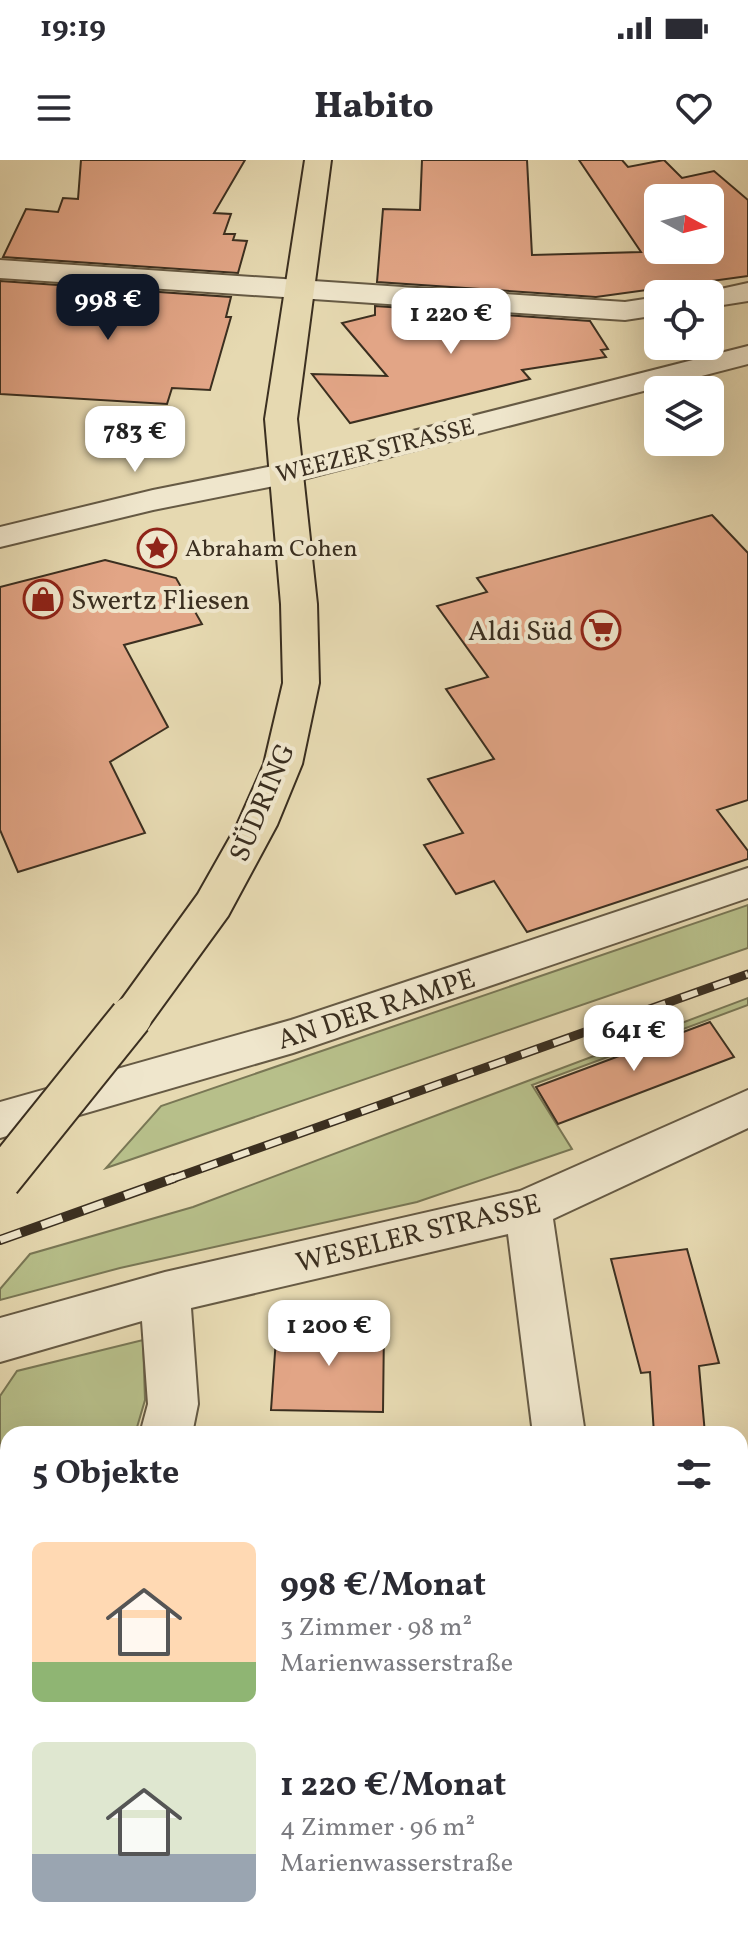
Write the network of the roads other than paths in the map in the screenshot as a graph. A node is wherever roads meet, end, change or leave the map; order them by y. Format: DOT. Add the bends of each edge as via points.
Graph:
graph roads {
  1 [pos="318,160"];
  2 [pos="0,269"];
  3 [pos="300,289"];
  4 [pos="748,292"];
  5 [pos="724,296"];
  6 [pos="644,308"];
  7 [pos="748,355"];
  8 [pos="284,474"];
  9 [pos="0,537"];
  10 [pos="748,883"];
  11 [pos="748,1108"];
  12 [pos="0,1120"];
  13 [pos="0,1180"];
  14 [pos="528,1209"];
  15 [pos="165,1293"];
  16 [pos="0,1340"];
  17 [pos="168,1426"];
  18 [pos="558,1426"];
  1 -- 3 [label="main road, SÜDRING"];
  2 -- 3 [label="street"];
  3 -- 6 [label="street"];
  3 -- 8 [label="main road, SÜDRING" via="281,419"];
  4 -- 5 [label="street"];
  7 -- 8 [label="street, WEEZER STRASSE"];
  8 -- 9 [label="street, WEEZER STRASSE"];
  8 -- 13 [label="main road, SÜDRING, bridge" via="298,590 301,683 283,764 213,905"];
  10 -- 12 [label="street, AN DER RAMPE" via="293,1036"];
  11 -- 14 [label="street, WESELER STRASSE"];
  14 -- 15 [label="street, WESELER STRASSE"];
  14 -- 18 [label="street"];
  15 -- 16 [label="street, WESELER STRASSE"];
  15 -- 17 [label="street" via="173,1404"];
}
